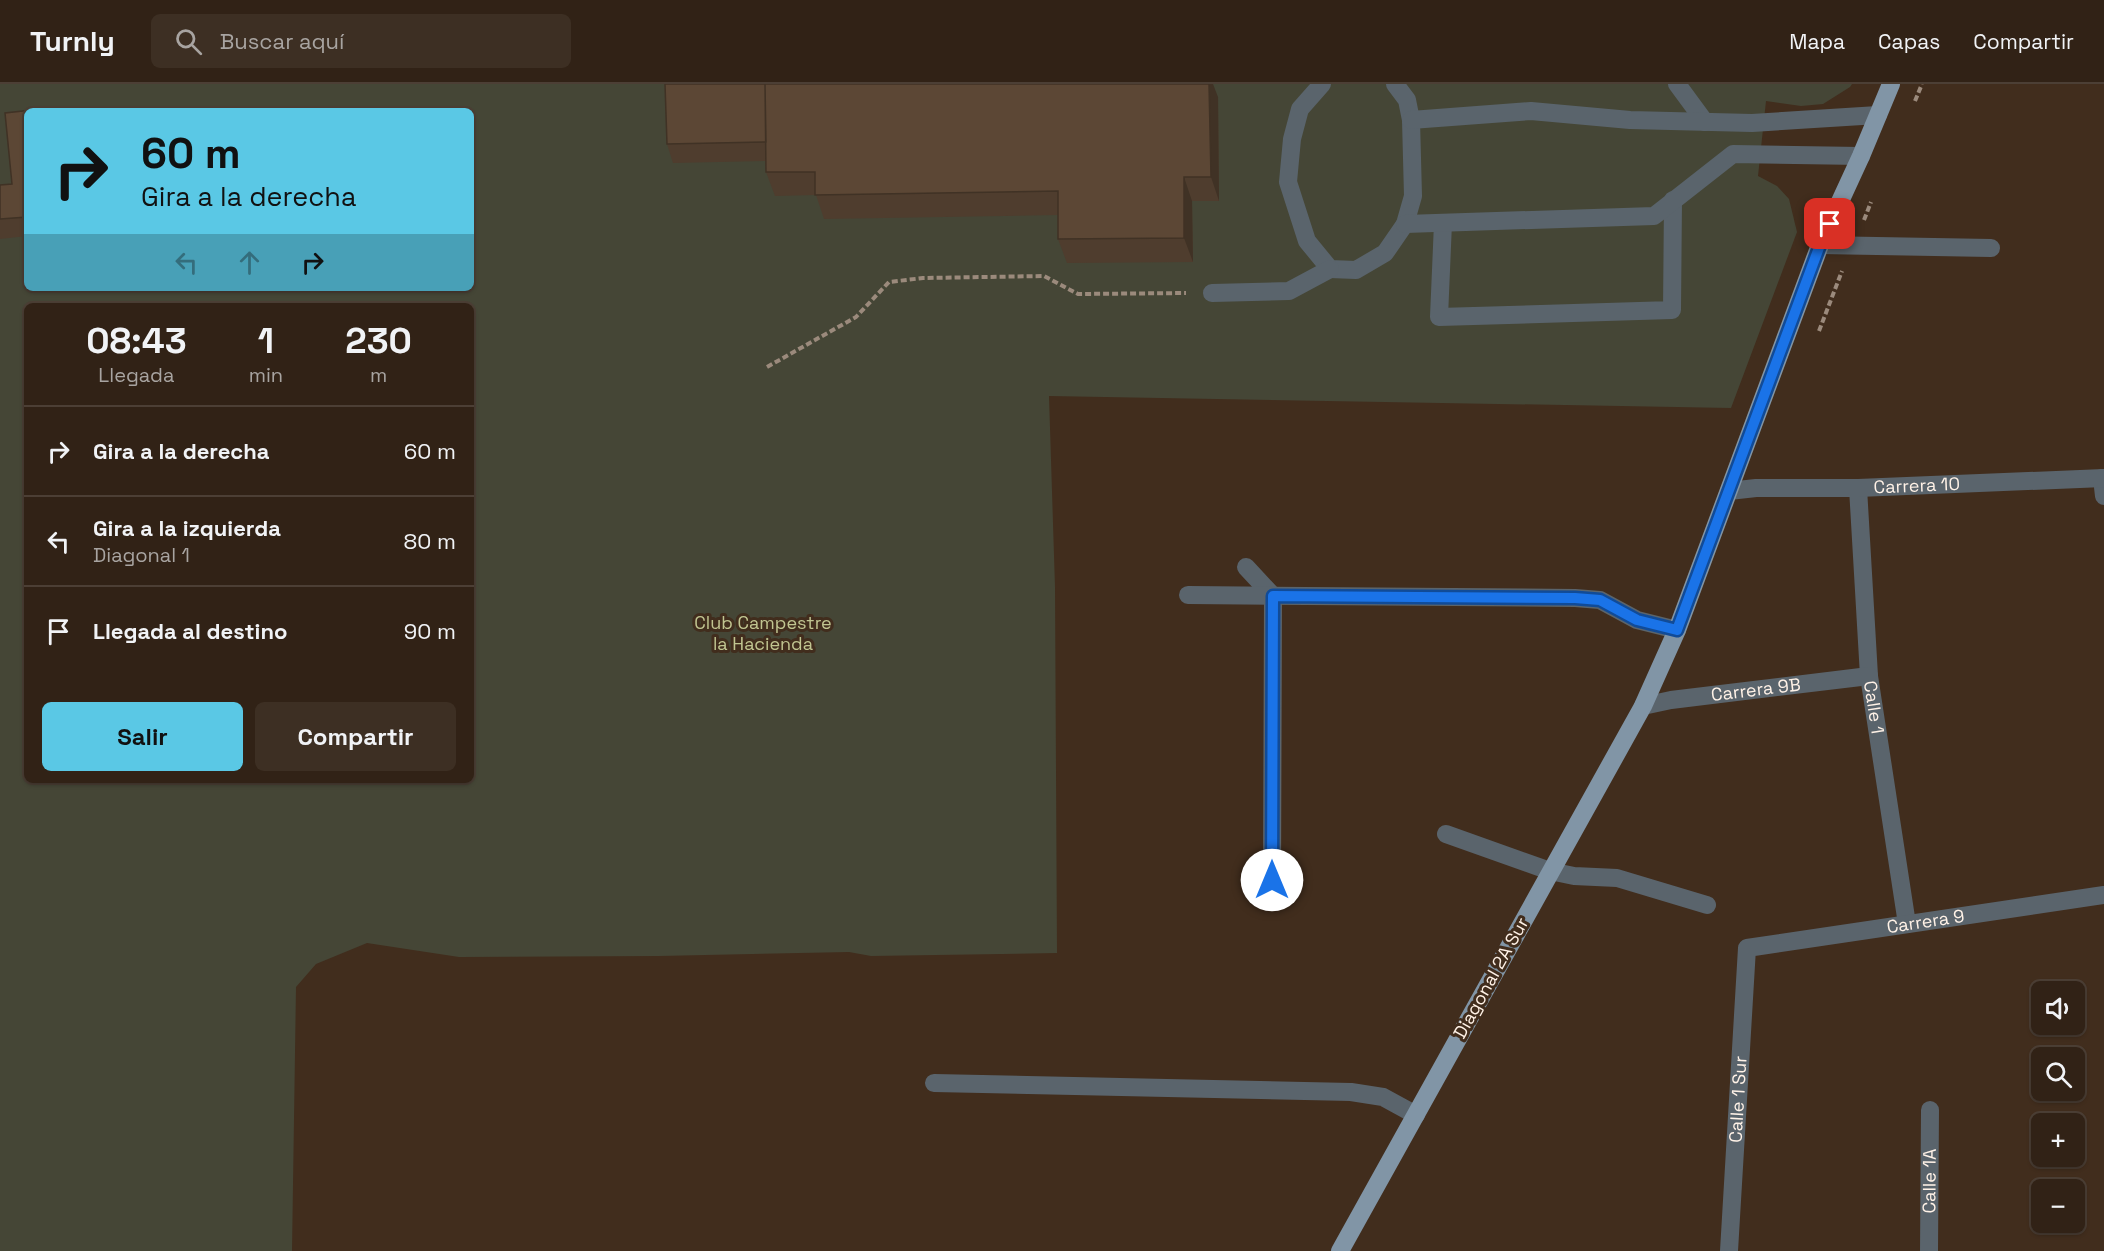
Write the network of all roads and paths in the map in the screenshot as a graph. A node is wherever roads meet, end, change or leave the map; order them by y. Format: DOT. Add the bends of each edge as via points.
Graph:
graph roads {
  1 [pos="1322,84"];
  2 [pos="1395,84"];
  3 [pos="1677,84"];
  4 [pos="1891,84"];
  5 [pos="1878,115"];
  6 [pos="1411,120"];
  7 [pos="1705,122"];
  8 [pos="1737,122"];
  9 [pos="1733,154"];
  10 [pos="1861,156"];
  11 [pos="1673,200"];
  12 [pos="1443,223"];
  13 [pos="1405,224"];
  14 [pos="1820,245"];
  15 [pos="1991,248"];
  16 [pos="1330,268"];
  17 [pos="1212,293"];
  18 [pos="767,367"];
  19 [pos="2103,484"];
  20 [pos="1858,488"];
  21 [pos="1729,491"];
  22 [pos="1246,567"];
  23 [pos="1188,595"];
  24 [pos="1273,596"];
  25 [pos="1677,630"];
  26 [pos="1869,676"];
  27 [pos="1644,706"];
  28 [pos="1446,834"];
  29 [pos="1550,871"];
  30 [pos="1272,880"];
  31 [pos="2104,895"];
  32 [pos="1707,905"];
  33 [pos="1907,924"];
  34 [pos="1747,948"];
  35 [pos="934,1083"];
  36 [pos="1930,1110"];
  37 [pos="1416,1115"];
  38 [pos="1340,1251"];
  39 [pos="1729,1251"];
  40 [pos="1929,1251"];
  1 -- 16 [label="street" via="1300,109 1292,139 1288,182 1307,241"];
  2 -- 6 [label="street" via="1407,100"];
  3 -- 7 [label="street"];
  4 -- 5 [label="main road, Diagonal 2A Sur"];
  5 -- 8 [label="street"];
  5 -- 10 [label="main road, Diagonal 2A Sur"];
  6 -- 7 [label="street" via="1531,111"];
  6 -- 13 [label="street" via="1413,196"];
  7 -- 8 [label="street"];
  8 -- 9 [label="street"];
  9 -- 10 [label="street"];
  9 -- 11 [label="street"];
  10 -- 14 [label="main road, Diagonal 2A Sur"];
  11 -- 12 [label="street" via="1654,216"];
  11 -- 12 [label="street" via="1672,310 1439,317"];
  12 -- 13 [label="street"];
  13 -- 16 [label="street" via="1385,253 1356,270"];
  14 -- 15 [label="street"];
  14 -- 21 [label="main road, Diagonal 2A Sur"];
  16 -- 17 [label="street" via="1289,291"];
  17 -- 18 [label="path" via="1078,294 1044,276 889,282 856,317"];
  19 -- 20 [label="street, Carrera 10"];
  20 -- 21 [label="street, Carrera 10"];
  20 -- 26 [label="street, Calle 1"];
  21 -- 25 [label="main road, Diagonal 2A Sur"];
  22 -- 24 [label="street"];
  23 -- 24 [label="street"];
  24 -- 25 [label="street" via="1600,600 1637,620"];
  24 -- 30 [label="street"];
  25 -- 27 [label="main road, Diagonal 2A Sur"];
  26 -- 27 [label="street, Carrera 9B"];
  26 -- 33 [label="street, Calle 1"];
  27 -- 29 [label="main road, Diagonal 2A Sur"];
  28 -- 29 [label="street"];
  29 -- 32 [label="street" via="1617,878"];
  29 -- 37 [label="main road, Diagonal 2A Sur"];
  31 -- 33 [label="street, Carrera 9"];
  33 -- 34 [label="street, Carrera 9"];
  34 -- 39 [label="street, Calle 1 Sur"];
  35 -- 37 [label="street" via="1351,1092 1383,1097"];
  36 -- 40 [label="street, Calle 1A"];
  37 -- 38 [label="main road, Diagonal 2A Sur"];
}
